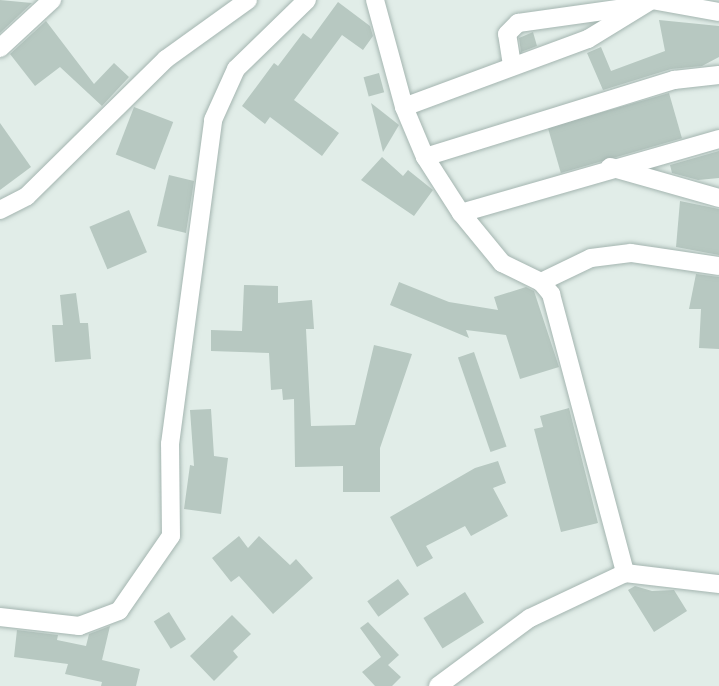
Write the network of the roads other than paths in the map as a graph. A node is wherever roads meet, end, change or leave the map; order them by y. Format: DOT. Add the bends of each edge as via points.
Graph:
graph roads {
  1 [pos="52,0"];
  2 [pos="248,0"];
  3 [pos="307,0"];
  4 [pos="375,0"];
  5 [pos="649,2"];
  6 [pos="719,12"];
  7 [pos="0,48"];
  8 [pos="512,65"];
  9 [pos="719,75"];
  10 [pos="405,107"];
  11 [pos="719,139"];
  12 [pos="425,157"];
  13 [pos="610,167"];
  14 [pos="719,198"];
  15 [pos="0,210"];
  16 [pos="461,213"];
  17 [pos="719,266"];
  18 [pos="541,282"];
  19 [pos="625,573"];
  20 [pos="719,584"];
  21 [pos="0,617"];
  22 [pos="438,686"];
  1 -- 7 [label="street"];
  2 -- 15 [label="street" via="166,59 27,196"];
  3 -- 21 [label="street" via="236,69 213,120 170,444 171,536 119,611 79,626"];
  4 -- 10 [label="street"];
  5 -- 6 [label="street"];
  5 -- 8 [label="street" via="588,39"];
  5 -- 8 [label="street" via="518,23 507,34"];
  8 -- 10 [label="street"];
  9 -- 12 [label="street" via="674,80"];
  10 -- 12 [label="street"];
  11 -- 13 [label="street"];
  12 -- 16 [label="street"];
  13 -- 14 [label="street"];
  13 -- 16 [label="street"];
  16 -- 18 [label="street" via="502,263"];
  17 -- 18 [label="street" via="631,253 591,258"];
  18 -- 19 [label="street" via="551,294 566,337"];
  19 -- 20 [label="street"];
  19 -- 22 [label="street" via="530,618"];
}
